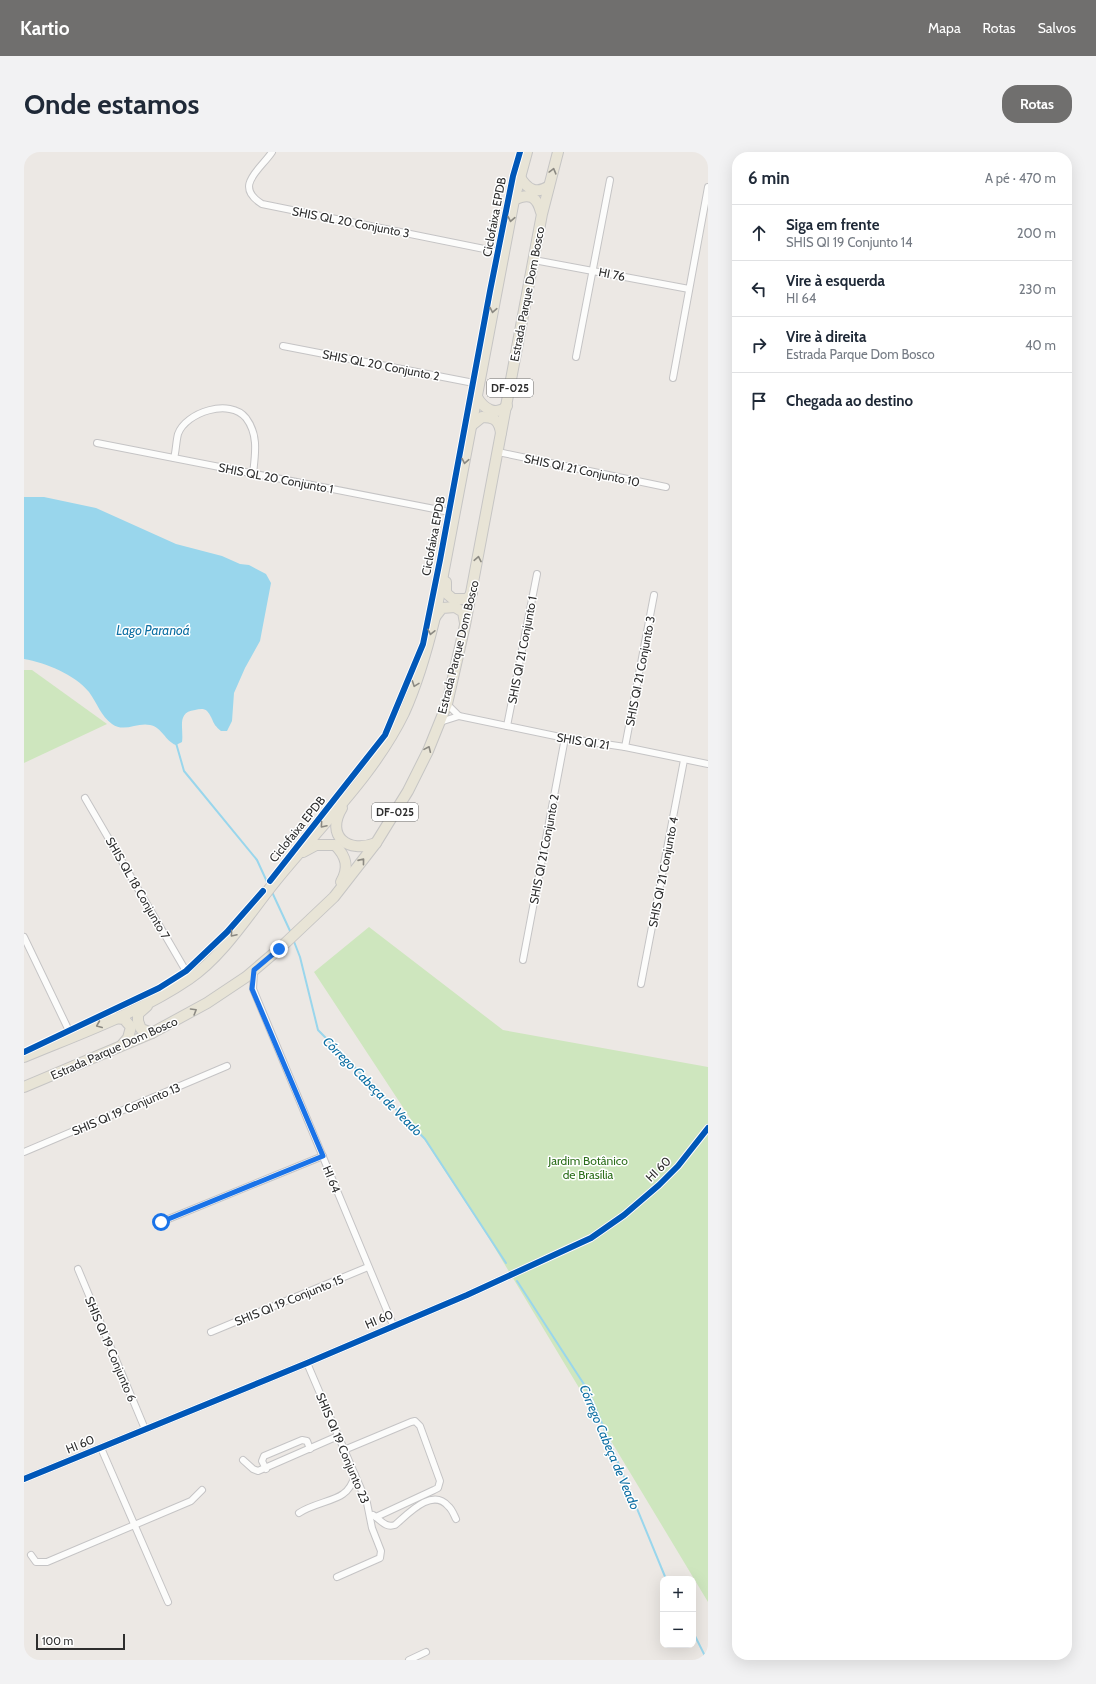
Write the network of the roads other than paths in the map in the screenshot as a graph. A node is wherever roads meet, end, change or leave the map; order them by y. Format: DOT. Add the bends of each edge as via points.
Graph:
graph roads {
  1 [pos="272,152"];
  2 [pos="527,152"];
  3 [pos="558,152"];
  4 [pos="520,177"];
  5 [pos="610,180"];
  6 [pos="549,186"];
  7 [pos="708,187"];
  8 [pos="514,200"];
  9 [pos="542,214"];
  10 [pos="504,252"];
  11 [pos="534,260"];
  12 [pos="594,271"];
  13 [pos="689,289"];
  14 [pos="283,346"];
  15 [pos="576,357"];
  16 [pos="672,378"];
  17 [pos="480,384"];
  18 [pos="477,397"];
  19 [pos="507,406"];
  20 [pos="472,425"];
  21 [pos="97,443"];
  22 [pos="499,449"];
  23 [pos="174,458"];
  24 [pos="253,474"];
  25 [pos="666,487"];
  26 [pos="455,514"];
  27 [pos="446,566"];
  28 [pos="537,574"];
  29 [pos="472,593"];
  30 [pos="654,595"];
  31 [pos="435,617"];
  32 [pos="465,625"];
  33 [pos="447,704"];
  34 [pos="459,716"];
  35 [pos="440,722"];
  36 [pos="507,726"];
  37 [pos="565,738"];
  38 [pos="625,748"];
  39 [pos="684,760"];
  40 [pos="708,764"];
  41 [pos="348,795"];
  42 [pos="85,798"];
  43 [pos="376,843"];
  44 [pos="298,855"];
  45 [pos="334,897"];
  46 [pos="24,937"];
  47 [pos="523,960"];
  48 [pos="254,970"];
  49 [pos="190,978"];
  50 [pos="238,983"];
  51 [pos="641,984"];
  52 [pos="252,989"];
  53 [pos="159,996"];
  54 [pos="115,1018"];
  55 [pos="152,1033"];
  56 [pos="72,1037"];
  57 [pos="121,1046"];
  58 [pos="24,1057"];
  59 [pos="226,1066"];
  60 [pos="24,1087"];
  61 [pos="708,1128"];
  62 [pos="25,1150"];
  63 [pos="323,1156"];
  64 [pos="161,1222"];
  65 [pos="368,1267"];
  66 [pos="78,1269"];
  67 [pos="393,1325"];
  68 [pos="211,1332"];
  69 [pos="307,1363"];
  70 [pos="145,1429"];
  71 [pos="338,1436"];
  72 [pos="101,1448"];
  73 [pos="310,1449"];
  74 [pos="280,1450"];
  75 [pos="344,1450"];
  76 [pos="243,1460"];
  77 [pos="285,1460"];
  78 [pos="266,1469"];
  79 [pos="355,1475"];
  80 [pos="24,1479"];
  81 [pos="202,1490"];
  82 [pos="369,1511"];
  83 [pos="299,1513"];
  84 [pos="376,1516"];
  85 [pos="456,1519"];
  86 [pos="134,1525"];
  87 [pos="31,1555"];
  88 [pos="337,1577"];
  89 [pos="168,1602"];
  90 [pos="426,1652"];
  91 [pos="408,1660"];
  1 -- 10 [label="street, SHIS QL 20 Conjunto 3" via="251,177 249,184 250,191 262,204"];
  2 -- 4 [label="main road, DF-025"];
  6 -- 3 [label="main road, Estrada Parque Dom Bosco / DF-025, one-way"];
  4 -- 6 [label="main road" via="530,189 540,191"];
  4 -- 8 [label="main road, DF-025"];
  5 -- 12 [label="street"];
  6 -- 9 [label="main road, Estrada Parque Dom Bosco / DF-025"];
  7 -- 13 [label="street"];
  8 -- 9 [label="main road" via="522,196 535,199"];
  8 -- 10 [label="main road, DF-025, one-way"];
  9 -- 11 [label="main road, Estrada Parque Dom Bosco / DF-025"];
  10 -- 17 [label="main road, DF-025, one-way"];
  11 -- 12 [label="street, HI 76"];
  11 -- 19 [label="main road, Estrada Parque Dom Bosco / DF-025"];
  12 -- 13 [label="street, HI 76"];
  12 -- 15 [label="street"];
  13 -- 16 [label="street"];
  14 -- 17 [label="street, SHIS QL 20 Conjunto 2"];
  17 -- 18 [label="main road, DF-025"];
  18 -- 19 [label="main road" via="487,409 500,410"];
  18 -- 20 [label="main road, DF-025"];
  19 -- 22 [label="main road, Estrada Parque Dom Bosco / DF-025"];
  20 -- 22 [label="main road" via="482,417 496,420 501,434"];
  20 -- 26 [label="main road, DF-025, one-way"];
  21 -- 23 [label="street, SHIS QL 20 Conjunto 1"];
  22 -- 25 [label="street, SHIS QI 21 Conjunto 10"];
  29 -- 22 [label="main road, Estrada Parque Dom Bosco / DF-025, one-way"];
  23 -- 24 [label="street, SHIS QL 20 Conjunto 1"];
  23 -- 24 [label="street" via="178,435 192,419 206,410 221,408 245,417 252,430 256,448"];
  24 -- 26 [label="street, SHIS QL 20 Conjunto 1"];
  26 -- 27 [label="main road, DF-025"];
  27 -- 29 [label="main road" via="446,590 449,597 464,600 470,598"];
  27 -- 31 [label="main road, DF-025"];
  28 -- 36 [label="street, SHIS QI 21 Conjunto 1"];
  29 -- 32 [label="main road, Estrada Parque Dom Bosco / DF-025"];
  30 -- 38 [label="street, SHIS QI 21 Conjunto 3"];
  31 -- 32 [label="main road" via="442,608 455,607 463,612"];
  31 -- 41 [label="main road, DF-025, one-way" via="426,654 403,714 378,755"];
  32 -- 33 [label="main road, Estrada Parque Dom Bosco / DF-025"];
  33 -- 34 [label="street"];
  33 -- 35 [label="main road, Estrada Parque Dom Bosco / DF-025"];
  34 -- 35 [label="street, SHIS QI 21"];
  34 -- 36 [label="street, SHIS QI 21"];
  43 -- 35 [label="main road, Estrada Parque Dom Bosco / DF-025, one-way" via="408,791"];
  36 -- 37 [label="street, SHIS QI 21"];
  37 -- 38 [label="street, SHIS QI 21"];
  37 -- 47 [label="street, SHIS QI 21 Conjunto 2"];
  38 -- 39 [label="street, SHIS QI 21"];
  39 -- 40 [label="street, SHIS QI 21"];
  39 -- 51 [label="street, SHIS QI 21 Conjunto 4"];
  41 -- 43 [label="main road" via="337,816 339,837 352,847 366,847"];
  41 -- 44 [label="main road, DF-025, one-way"];
  42 -- 49 [label="street, SHIS QL 18 Conjunto 7"];
  45 -- 43 [label="main road, Estrada Parque Dom Bosco / DF-025, one-way"];
  44 -- 45 [label="main road" via="316,845 326,844 335,845 341,851 347,865"];
  44 -- 49 [label="main road, DF-025, one-way" via="218,952"];
  45 -- 48 [label="main road, Estrada Parque Dom Bosco / DF-025"];
  46 -- 56 [label="street"];
  48 -- 50 [label="main road, Estrada Parque Dom Bosco / DF-025"];
  48 -- 52 [label="street, HI 64"];
  49 -- 53 [label="main road, DF-025"];
  50 -- 52 [label="street"];
  55 -- 50 [label="main road, Estrada Parque Dom Bosco / DF-025, one-way"];
  52 -- 63 [label="street, HI 64"];
  53 -- 54 [label="main road, DF-025"];
  53 -- 55 [label="main road" via="143,1009 138,1017 141,1029"];
  54 -- 56 [label="main road, DF-025, one-way"];
  54 -- 57 [label="main road" via="124,1019 131,1026 128,1038"];
  55 -- 57 [label="main road, Estrada Parque Dom Bosco / DF-025"];
  56 -- 58 [label="main road, DF-025"];
  57 -- 60 [label="main road, Estrada Parque Dom Bosco / DF-025"];
  59 -- 62 [label="street, SHIS QI 19 Conjunto 13"];
  61 -- 67 [label="street, HI 60" via="678,1166 659,1185 605,1230 554,1256"];
  63 -- 64 [label="street"];
  63 -- 65 [label="street, HI 64"];
  65 -- 67 [label="street, HI 64"];
  65 -- 68 [label="street, SHIS QI 19 Conjunto 15"];
  66 -- 70 [label="street, SHIS QI 19 Conjunto 6"];
  67 -- 69 [label="street, HI 60"];
  69 -- 70 [label="street, HI 60"];
  69 -- 71 [label="street, SHIS QI 19 Conjunto 23"];
  70 -- 72 [label="street, HI 60"];
  71 -- 73 [label="street"];
  71 -- 75 [label="street, SHIS QI 19 Conjunto 23"];
  72 -- 80 [label="street, HI 60"];
  72 -- 86 [label="street"];
  73 -- 74 [label="street" via="304,1440"];
  73 -- 77 [label="street"];
  74 -- 77 [label="street"];
  74 -- 78 [label="street" via="263,1457"];
  75 -- 79 [label="street, SHIS QI 19 Conjunto 23"];
  75 -- 84 [label="street" via="411,1422 415,1421 420,1426 440,1484 434,1490"];
  76 -- 78 [label="street" via="256,1471"];
  77 -- 78 [label="street"];
  79 -- 82 [label="street, SHIS QI 19 Conjunto 23"];
  79 -- 83 [label="street" via="353,1482 343,1494"];
  81 -- 86 [label="street" via="191,1501"];
  82 -- 84 [label="street"];
  82 -- 88 [label="street, SHIS QI 19 Conjunto 23" via="381,1556"];
  84 -- 85 [label="street" via="384,1524 395,1525 419,1505 439,1500 449,1506"];
  86 -- 87 [label="street" via="47,1562 36,1562"];
  86 -- 89 [label="street"];
  90 -- 91 [label="street"];
}
